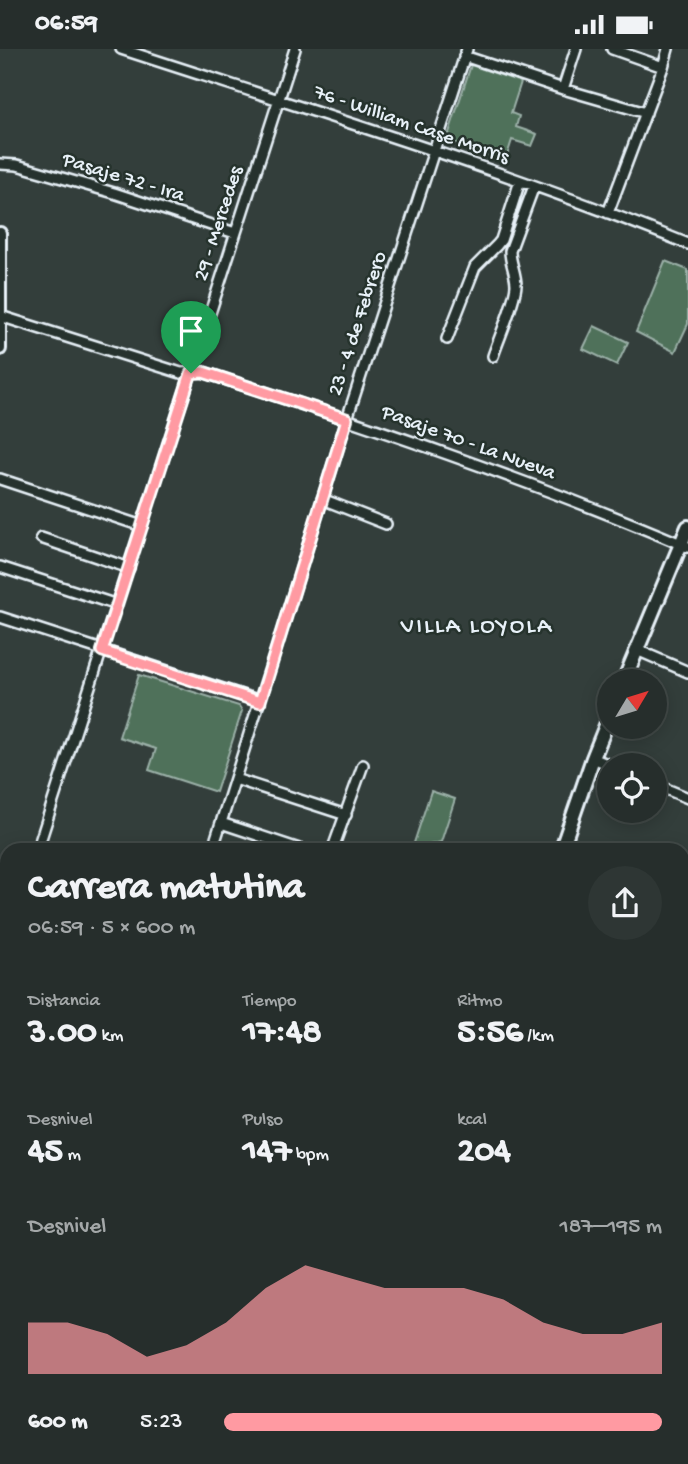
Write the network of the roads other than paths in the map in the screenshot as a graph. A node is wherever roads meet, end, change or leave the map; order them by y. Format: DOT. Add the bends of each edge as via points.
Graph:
graph roads {
  1 [pos="122,49"];
  2 [pos="295,49"];
  3 [pos="576,49"];
  4 [pos="612,49"];
  5 [pos="668,49"];
  6 [pos="466,52"];
  7 [pos="663,67"];
  8 [pos="563,89"];
  9 [pos="279,100"];
  10 [pos="646,113"];
  11 [pos="433,152"];
  12 [pos="0,164"];
  13 [pos="520,181"];
  14 [pos="534,186"];
  15 [pos="608,213"];
  16 [pos="0,233"];
  17 [pos="235,233"];
  18 [pos="688,244"];
  19 [pos="1,316"];
  20 [pos="447,339"];
  21 [pos="0,349"];
  22 [pos="493,356"];
  23 [pos="191,373"];
  24 [pos="347,419"];
  25 [pos="0,479"];
  26 [pos="322,499"];
  27 [pos="386,524"];
  28 [pos="142,526"];
  29 [pos="688,527"];
  30 [pos="41,538"];
  31 [pos="684,546"];
  32 [pos="0,568"];
  33 [pos="130,568"];
  34 [pos="117,605"];
  35 [pos="0,617"];
  36 [pos="637,650"];
  37 [pos="102,651"];
  38 [pos="629,669"];
  39 [pos="688,672"];
  40 [pos="260,702"];
  41 [pos="601,739"];
  42 [pos="593,758"];
  43 [pos="597,760"];
  44 [pos="363,765"];
  45 [pos="235,779"];
  46 [pos="667,790"];
  47 [pos="688,799"];
  48 [pos="346,814"];
  49 [pos="221,823"];
  50 [pos="40,843"];
  51 [pos="215,843"];
  52 [pos="281,843"];
  53 [pos="336,843"];
  54 [pos="564,843"];
  1 -- 9 [label="street, 76 - William Case Morris"];
  2 -- 9 [label="street, 29 - Mercedes"];
  3 -- 8 [label="street"];
  4 -- 7 [label="street"];
  5 -- 7 [label="street"];
  6 -- 8 [label="street"];
  6 -- 11 [label="street, 23 - 4 de Febrero"];
  7 -- 10 [label="street"];
  8 -- 10 [label="street"];
  9 -- 11 [label="street, 76 - William Case Morris"];
  9 -- 17 [label="street, 29 - Mercedes"];
  10 -- 15 [label="street"];
  11 -- 13 [label="street, 76 - William Case Morris"];
  11 -- 24 [label="street, 23 - 4 de Febrero"];
  12 -- 17 [label="street, Pasaje 72 - Ira" via="114,193"];
  13 -- 14 [label="street, 76 - William Case Morris"];
  13 -- 20 [label="street" via="500,240 475,267"];
  14 -- 15 [label="street, 76 - William Case Morris"];
  14 -- 22 [label="street" via="510,251 515,294"];
  15 -- 18 [label="street, 76 - William Case Morris"];
  16 -- 19 [label="street"];
  17 -- 23 [label="street, 29 - Mercedes"];
  19 -- 21 [label="street"];
  19 -- 23 [label="street, Pasaje 70 - La Nueva"];
  23 -- 24 [label="street, Pasaje 70 - La Nueva" via="203,372"];
  23 -- 28 [label="street, 29 - Mercedes"];
  24 -- 26 [label="street, 23 - 4 de Febrero"];
  24 -- 31 [label="street, Pasaje 70 - La Nueva"];
  25 -- 28 [label="street"];
  26 -- 27 [label="street"];
  26 -- 40 [label="street, 23 - 4 de Febrero"];
  28 -- 33 [label="street, 29 - Mercedes"];
  29 -- 31 [label="main road"];
  30 -- 33 [label="street"];
  31 -- 36 [label="main road"];
  32 -- 34 [label="street"];
  33 -- 34 [label="street, 29 - Mercedes"];
  34 -- 37 [label="street, 29 - Mercedes"];
  35 -- 37 [label="street"];
  36 -- 38 [label="main road"];
  36 -- 39 [label="street"];
  37 -- 40 [label="street"];
  37 -- 50 [label="street, 29 - Mercedes"];
  40 -- 45 [label="street, 23 - 4 de Febrero"];
  41 -- 42 [label="main road"];
  42 -- 43 [label="street"];
  42 -- 54 [label="main road"];
  44 -- 48 [label="street"];
  45 -- 48 [label="street"];
  45 -- 49 [label="street, 23 - 4 de Febrero"];
  46 -- 47 [label="street"];
  48 -- 53 [label="street"];
  49 -- 51 [label="street, 23 - 4 de Febrero"];
  49 -- 52 [label="street"];
}
